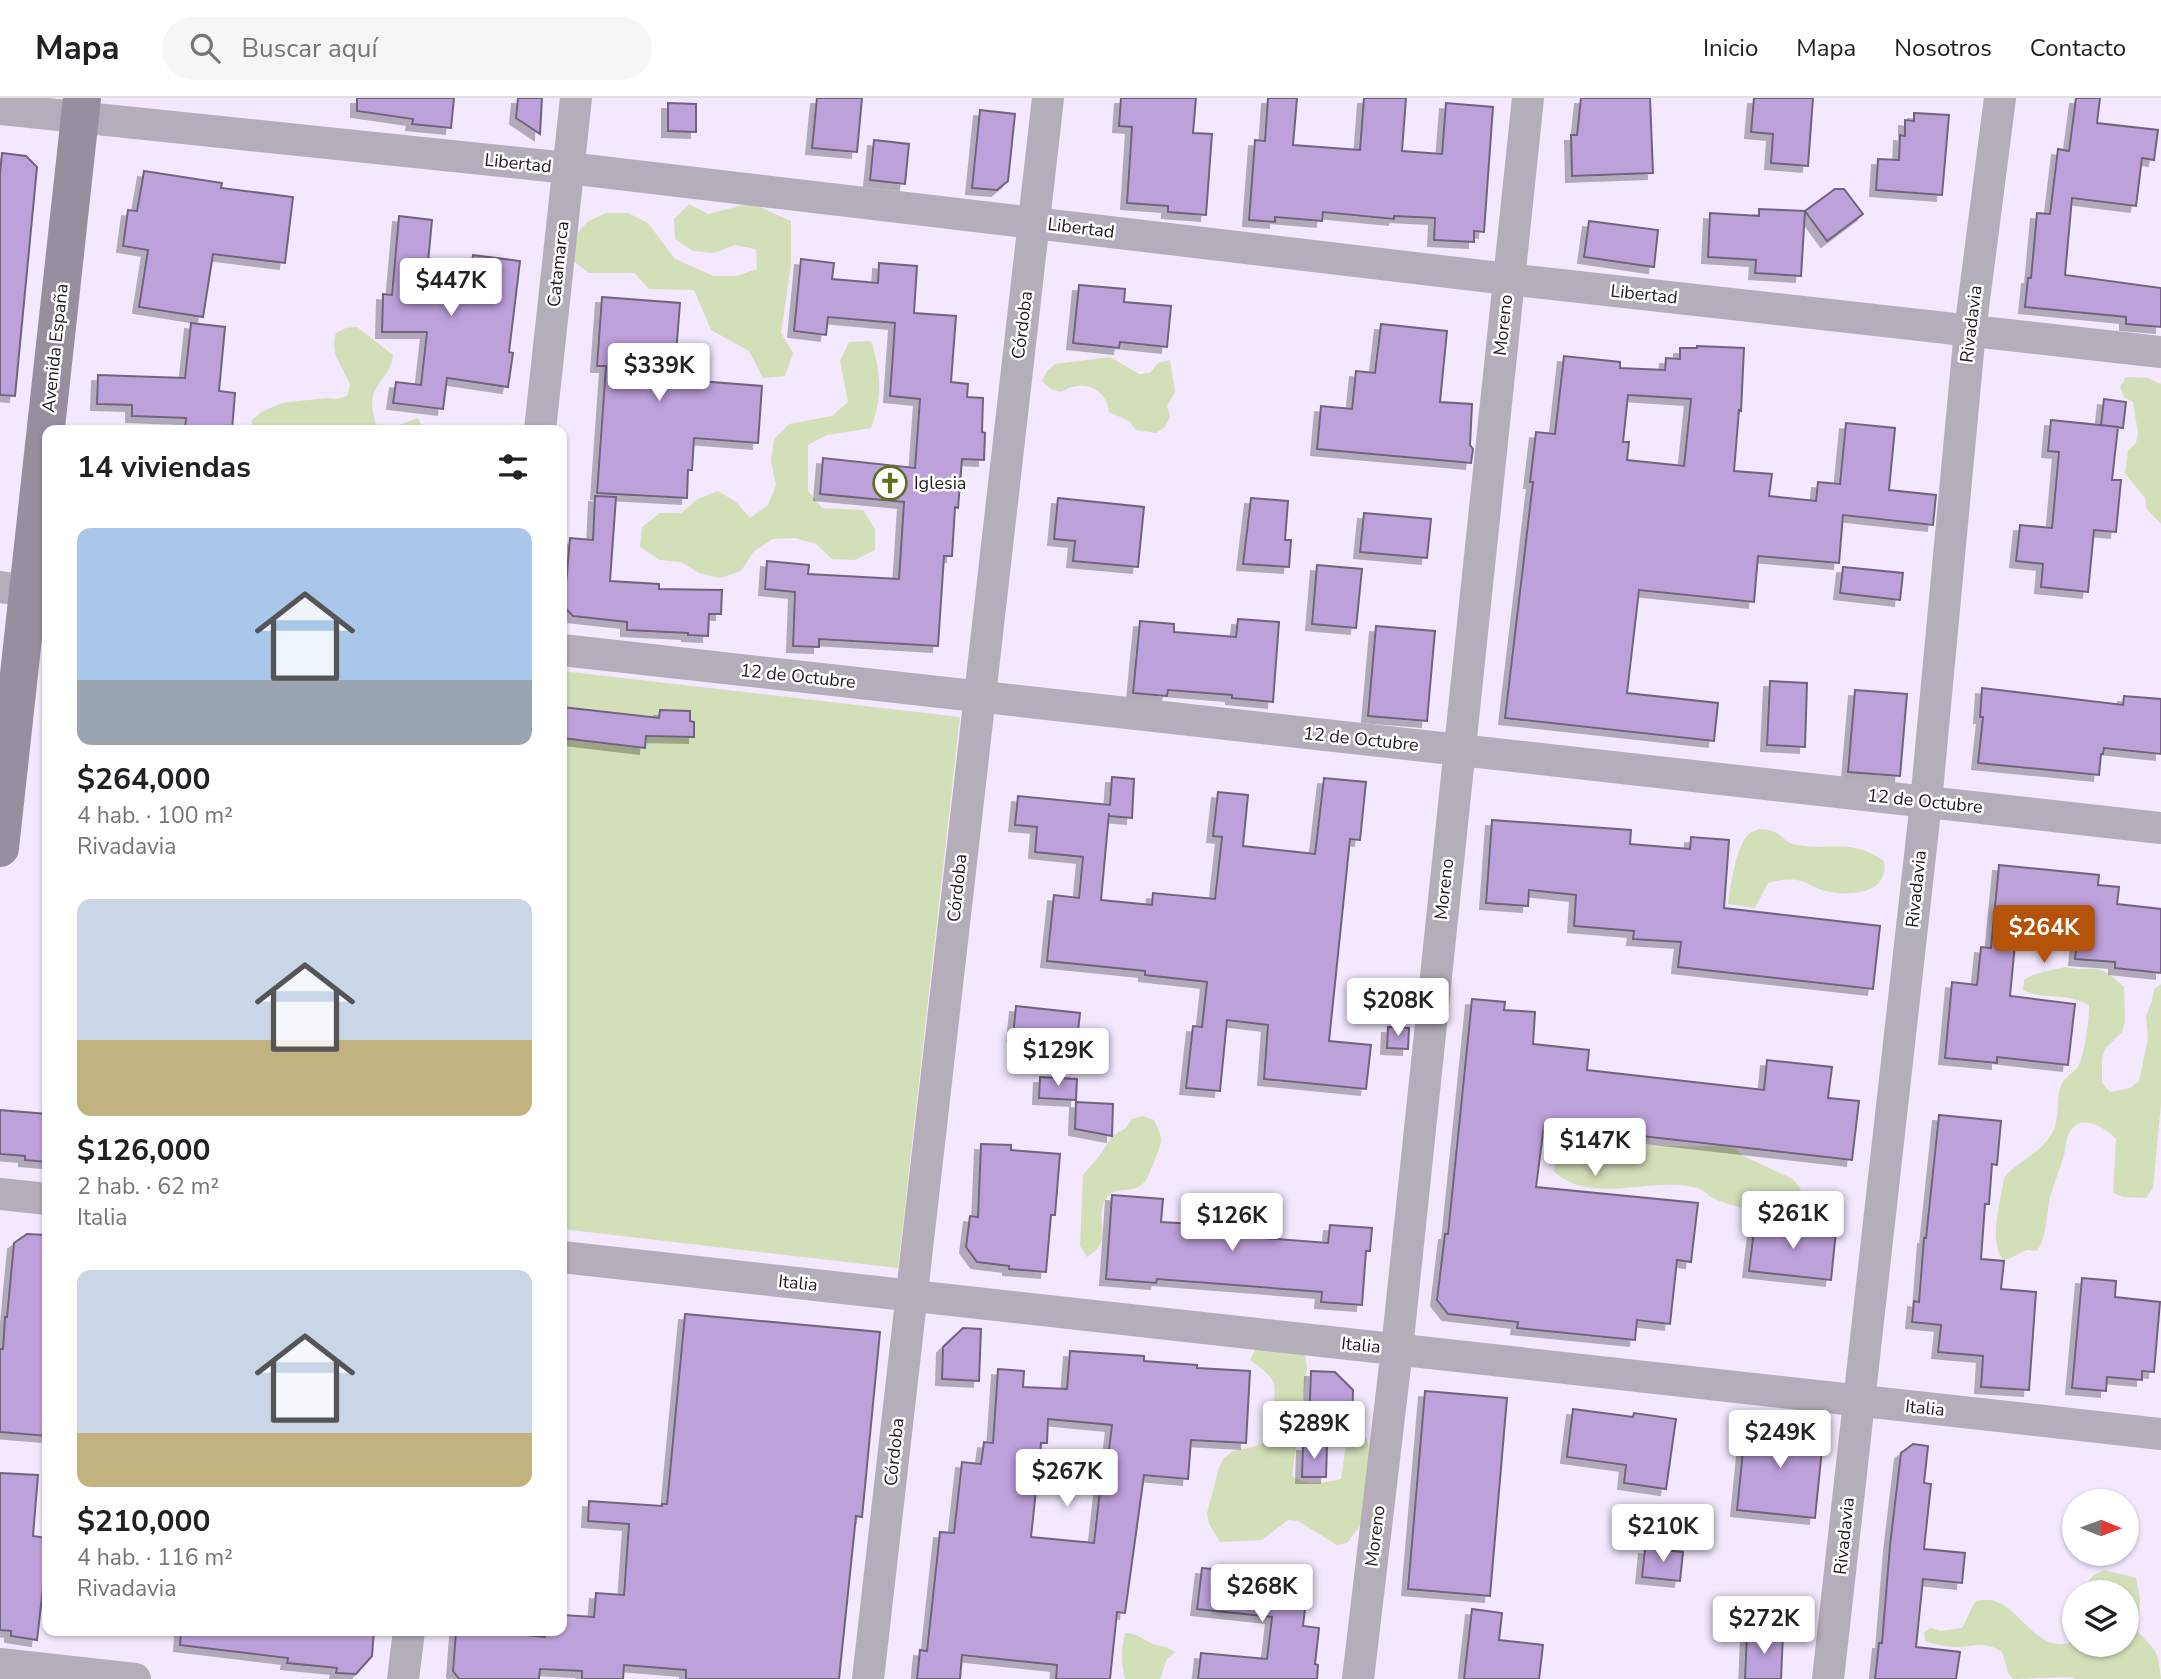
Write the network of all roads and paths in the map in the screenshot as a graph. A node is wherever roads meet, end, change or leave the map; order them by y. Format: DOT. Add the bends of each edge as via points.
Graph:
graph roads {
  1 [pos="576,98"];
  2 [pos="1048,98"];
  3 [pos="1528,98"];
  4 [pos="2000,98"];
  5 [pos="81,108"];
  6 [pos="0,109"];
  7 [pos="568,168"];
  8 [pos="1035,223"];
  9 [pos="1508,279"];
  10 [pos="1970,331"];
  11 [pos="2161,352"];
  12 [pos="44,425"];
  13 [pos="541,425"];
  14 [pos="42,444"];
  15 [pos="25,590"];
  16 [pos="567,651"];
  17 [pos="978,696"];
  18 [pos="1458,750"];
  19 [pos="1926,802"];
  20 [pos="2161,828"];
  21 [pos="0,848"];
  22 [pos="0,1194"];
  23 [pos="42,1198"];
  24 [pos="567,1257"];
  25 [pos="911,1295"];
  26 [pos="1397,1349"];
  27 [pos="1859,1401"];
  28 [pos="2161,1434"];
  29 [pos="408,1636"];
  30 [pos="0,1664"];
  31 [pos="135,1679"];
  32 [pos="403,1679"];
  33 [pos="868,1679"];
  34 [pos="1358,1679"];
  35 [pos="1828,1679"];
  1 -- 7 [label="street, Catamarca"];
  2 -- 8 [label="street, Córdoba"];
  3 -- 9 [label="street, Moreno"];
  4 -- 10 [label="street, Rivadavia"];
  5 -- 6 [label="street, Libertad"];
  5 -- 7 [label="street, Libertad"];
  5 -- 12 [label="main road, Avenida España"];
  7 -- 8 [label="street, Libertad"];
  7 -- 13 [label="street, Catamarca"];
  8 -- 9 [label="street, Libertad"];
  8 -- 17 [label="street, Córdoba"];
  9 -- 10 [label="street, Libertad"];
  9 -- 18 [label="street, Moreno"];
  10 -- 11 [label="street, Libertad"];
  10 -- 19 [label="street, Rivadavia"];
  14 -- 15 [label="main road, Avenida España"];
  15 -- 21 [label="main road, Avenida España"];
  16 -- 17 [label="street, 12 de Octubre"];
  17 -- 18 [label="street, 12 de Octubre"];
  17 -- 25 [label="street, Córdoba"];
  18 -- 19 [label="street, 12 de Octubre"];
  18 -- 26 [label="street, Moreno"];
  19 -- 20 [label="street, 12 de Octubre"];
  19 -- 27 [label="street, Rivadavia"];
  22 -- 23 [label="street"];
  24 -- 25 [label="street, Italia"];
  25 -- 26 [label="street, Italia"];
  25 -- 33 [label="street, Córdoba"];
  26 -- 27 [label="street, Italia"];
  26 -- 34 [label="street, Moreno"];
  27 -- 28 [label="street, Italia"];
  27 -- 35 [label="street, Rivadavia"];
  29 -- 32 [label="street"];
  30 -- 31 [label="street"];
}
